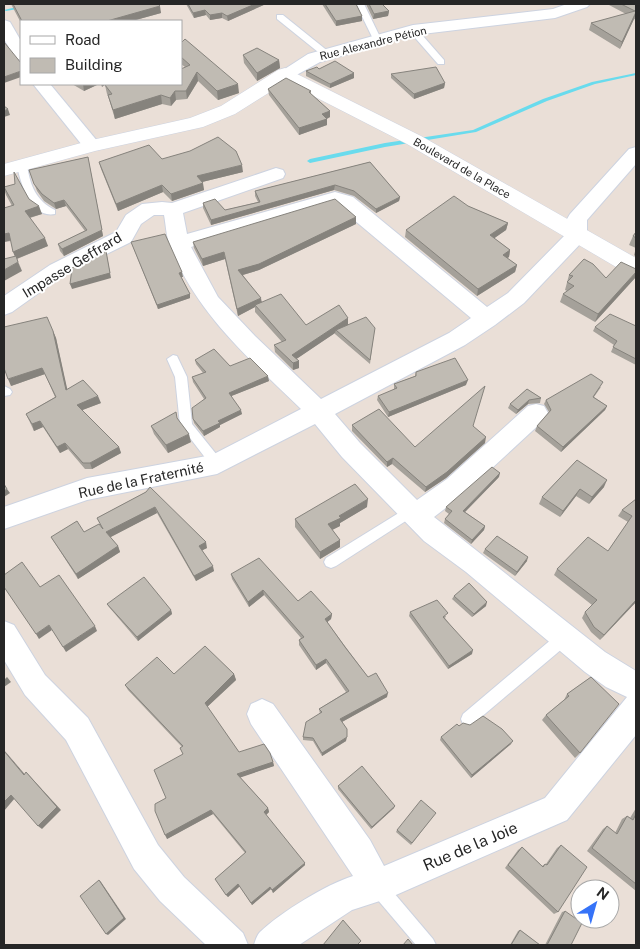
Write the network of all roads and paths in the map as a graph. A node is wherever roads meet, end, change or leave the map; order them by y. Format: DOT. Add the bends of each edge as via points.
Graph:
graph roads {
  1 [pos="360,4"];
  2 [pos="503,4"];
  3 [pos="582,4"];
  4 [pos="280,16"];
  5 [pos="511,18"];
  6 [pos="4,25"];
  7 [pos="413,30"];
  8 [pos="378,41"];
  9 [pos="20,54"];
  10 [pos="326,54"];
  11 [pos="20,56"];
  12 [pos="4,61"];
  13 [pos="441,62"];
  14 [pos="285,74"];
  15 [pos="43,85"];
  16 [pos="92,146"];
  17 [pos="636,153"];
  18 [pos="13,167"];
  19 [pos="276,174"];
  20 [pos="172,210"];
  21 [pos="52,212"];
  22 [pos="578,235"];
  23 [pos="179,243"];
  24 [pos="636,268"];
  25 [pos="4,307"];
  26 [pos="487,319"];
  27 [pos="173,359"];
  28 [pos="319,412"];
  29 [pos="536,413"];
  30 [pos="217,464"];
  31 [pos="413,514"];
  32 [pos="4,518"];
  33 [pos="331,562"];
  34 [pos="4,634"];
  35 [pos="564,638"];
  36 [pos="636,686"];
  37 [pos="636,708"];
  38 [pos="262,714"];
  39 [pos="468,719"];
  40 [pos="377,886"];
  41 [pos="231,945"];
  42 [pos="271,945"];
  43 [pos="427,945"];
  1 -- 8 [label="lane"];
  2 -- 5 [label="street"];
  3 -- 5 [label="street, Rue Alexandre Pétion" via="556,13"];
  4 -- 10 [label="lane"];
  5 -- 7 [label="street, Rue Alexandre Pétion"];
  6 -- 9 [label="street"];
  7 -- 8 [label="street, Rue Alexandre Pétion"];
  7 -- 13 [label="lane"];
  8 -- 10 [label="street, Rue Alexandre Pétion"];
  10 -- 14 [label="street, Rue Alexandre Pétion"];
  11 -- 12 [label="street"];
  14 -- 16 [label="street, Rue Alexandre Pétion" via="228,110 204,120"];
  14 -- 22 [label="street, Boulevard de la Place" via="414,140"];
  15 -- 16 [label="street"];
  16 -- 18 [label="street, Rue Alexandre Pétion"];
  17 -- 22 [label="street" via="577,219"];
  18 -- 21 [label="lane" via="39,208"];
  19 -- 20 [label="street, Impasse Geffrard"];
  20 -- 23 [label="street"];
  20 -- 25 [label="street, Impasse Geffrard" via="148,209 133,220 124,237 57,270"];
  22 -- 24 [label="street, Boulevard de la Place"];
  22 -- 26 [label="street, Rue de la Fraternité" via="516,298"];
  23 -- 26 [label="street" via="335,198 346,201"];
  23 -- 28 [label="street" via="210,302"];
  26 -- 28 [label="street, Rue de la Fraternité"];
  27 -- 30 [label="lane" via="180,376 186,425"];
  28 -- 30 [label="street, Rue de la Fraternité"];
  28 -- 31 [label="street"];
  29 -- 31 [label="street" via="456,486"];
  30 -- 32 [label="street, Rue de la Fraternité" via="87,489"];
  31 -- 33 [label="lane"];
  31 -- 35 [label="street"];
  34 -- 41 [label="street" via="35,685 77,729 146,857 172,889"];
  35 -- 36 [label="street" via="616,678"];
  35 -- 39 [label="lane"];
  37 -- 40 [label="street, Rue de la Joie" via="556,810"];
  38 -- 40 [label="street" via="358,852"];
  40 -- 42 [label="street, Rue de la Joie" via="344,896"];
  40 -- 43 [label="lane"];
}
